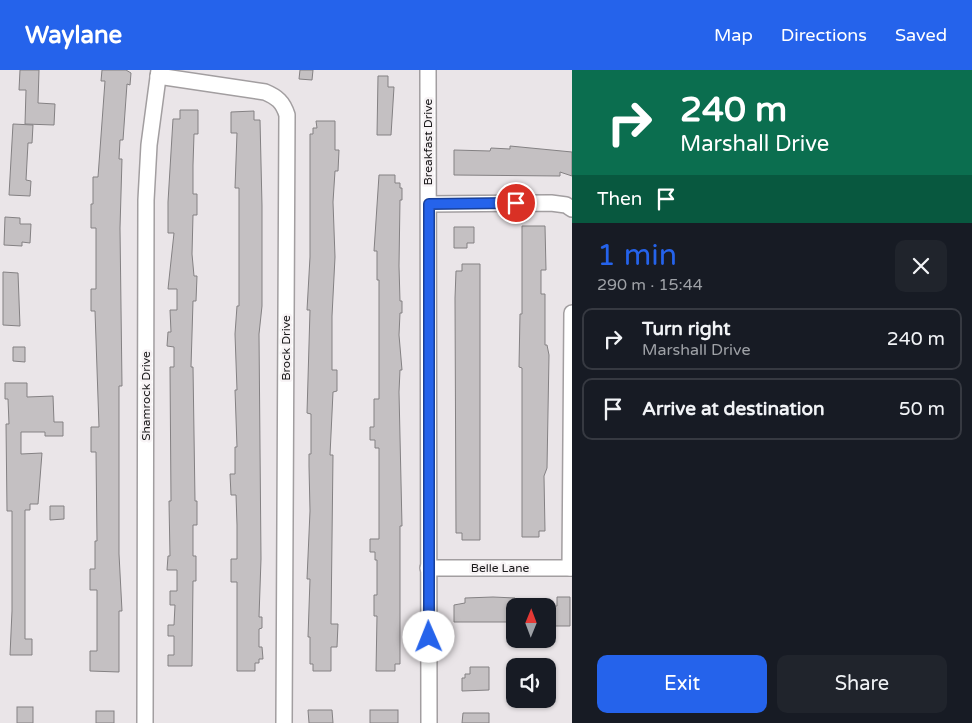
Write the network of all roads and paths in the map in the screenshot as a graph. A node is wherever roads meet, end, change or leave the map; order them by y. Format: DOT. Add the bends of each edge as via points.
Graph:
graph roads {
  1 [pos="428,70"];
  2 [pos="159,73"];
  3 [pos="429,204"];
  4 [pos="572,209"];
  5 [pos="572,313"];
  6 [pos="428,568"];
  7 [pos="571,568"];
  8 [pos="145,723"];
  9 [pos="284,723"];
  10 [pos="430,723"];
  1 -- 3 [label="street, Breakfast Drive"];
  2 -- 8 [label="street, Shamrock Drive" via="149,145 146,200"];
  2 -- 9 [label="street, Brock Drive" via="265,92 281,102 287,115"];
  3 -- 4 [label="street" via="551,203"];
  3 -- 6 [label="street, Breakfast Drive"];
  5 -- 7 [label="street"];
  6 -- 7 [label="street, Belle Lane"];
  6 -- 10 [label="street, Breakfast Drive"];
}
